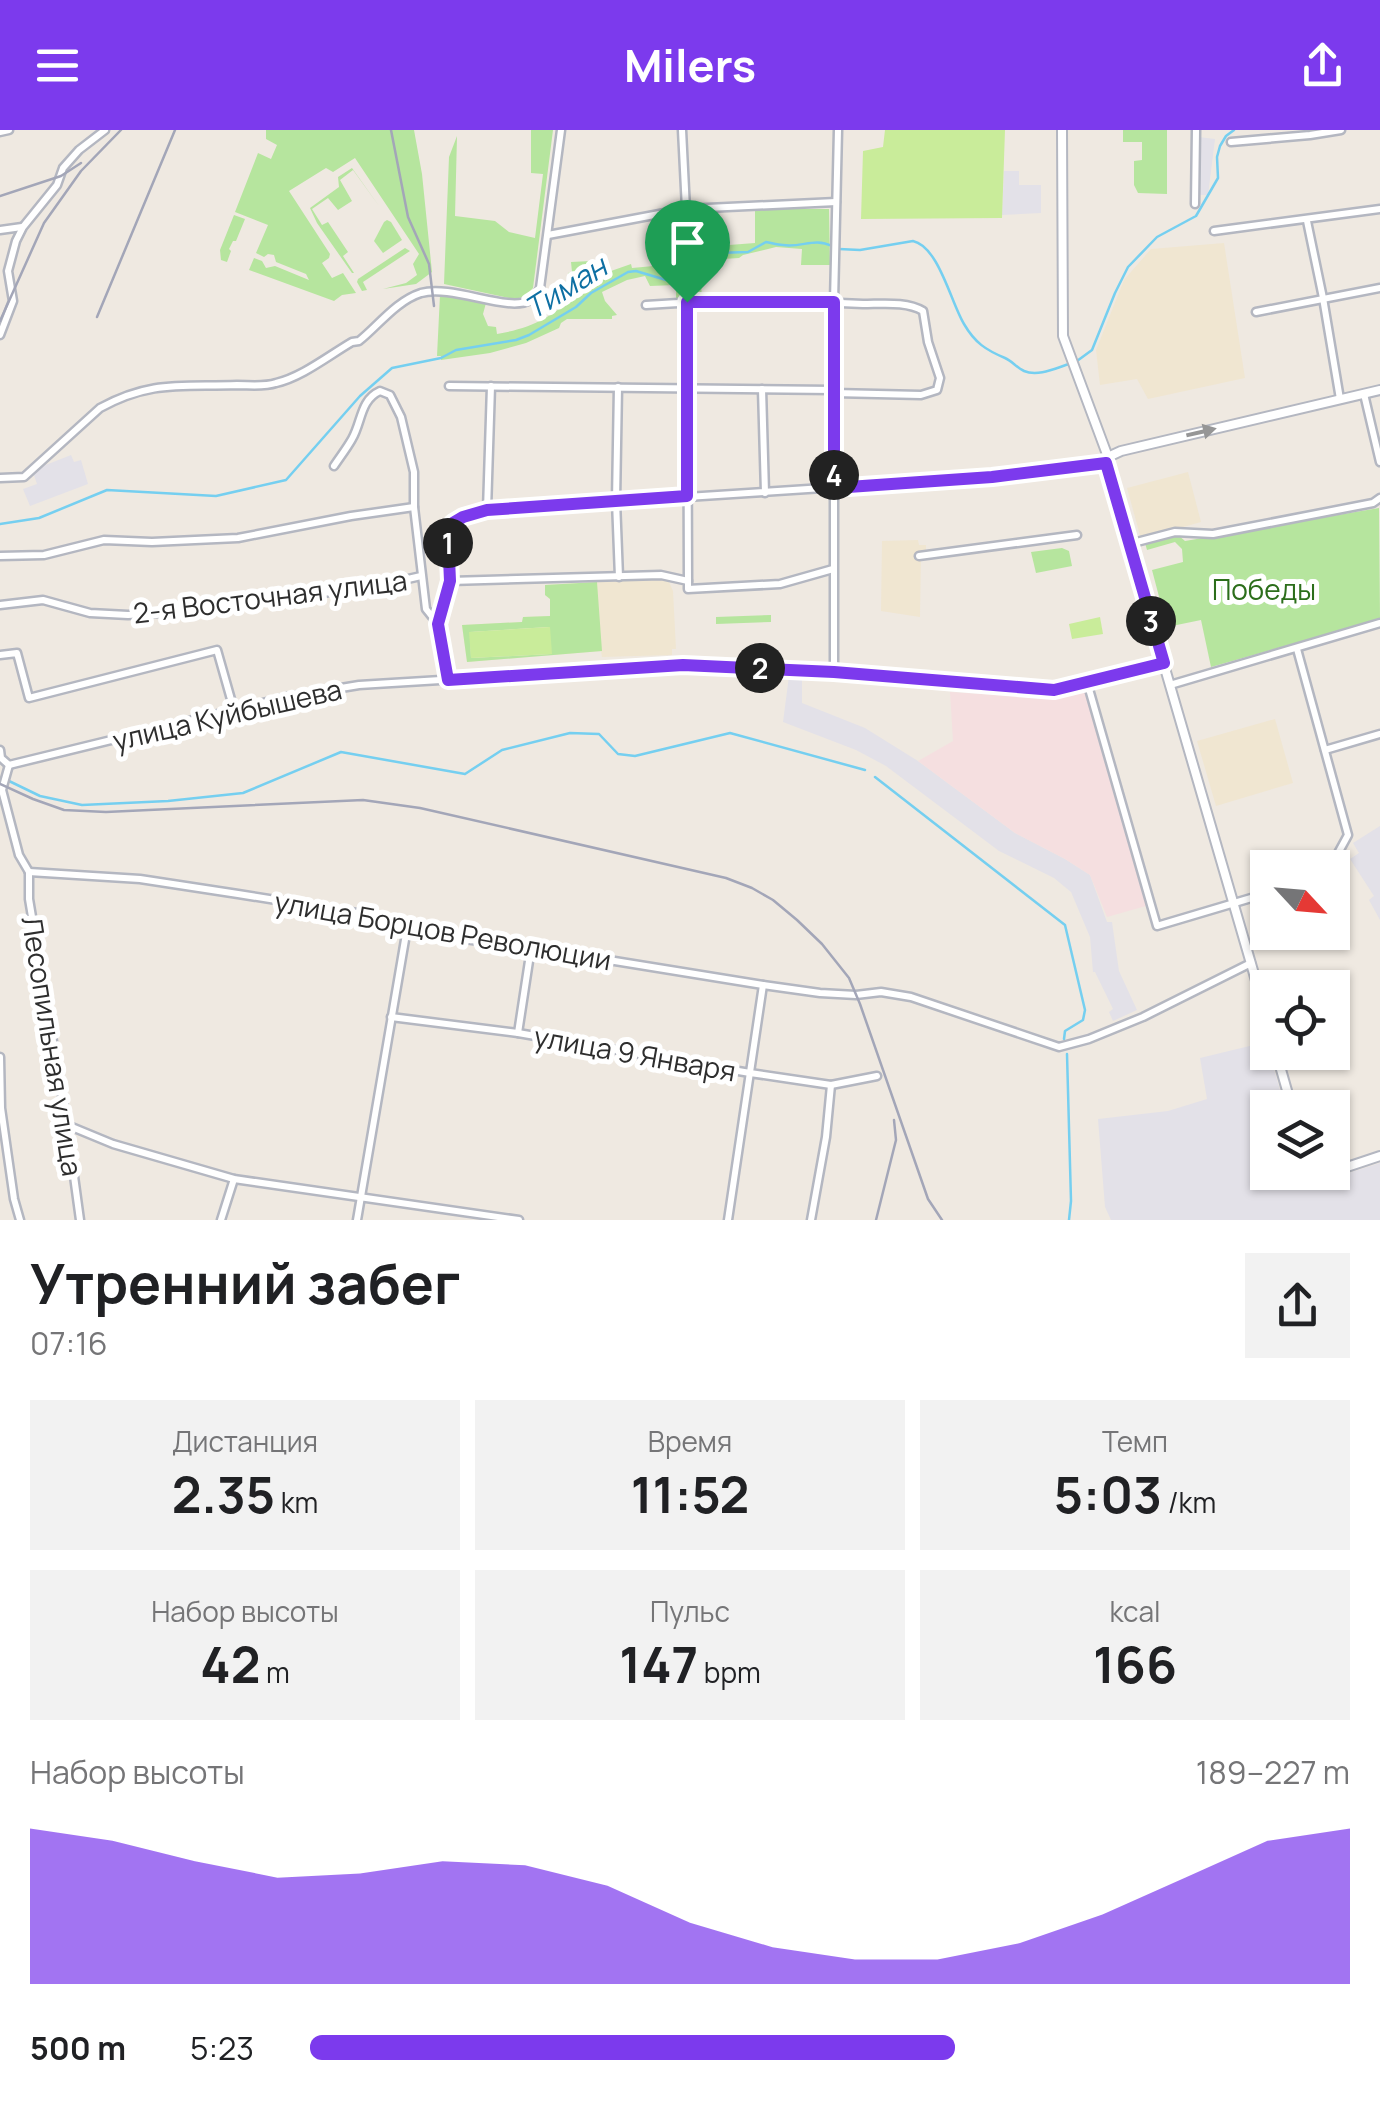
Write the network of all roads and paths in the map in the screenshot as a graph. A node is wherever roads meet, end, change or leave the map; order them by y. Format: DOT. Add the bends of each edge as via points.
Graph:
graph roads {
  1 [pos="9,130"];
  2 [pos="105,130"];
  3 [pos="561,130"];
  4 [pos="682,130"];
  5 [pos="838,130"];
  6 [pos="1062,130"];
  7 [pos="1196,130"];
  8 [pos="1341,130"];
  9 [pos="0,132"];
  10 [pos="1231,142"];
  11 [pos="836,202"];
  12 [pos="1195,204"];
  13 [pos="686,209"];
  14 [pos="1380,210"];
  15 [pos="1307,221"];
  16 [pos="23,227"];
  17 [pos="0,230"];
  18 [pos="1214,231"];
  19 [pos="548,234"];
  20 [pos="10,283"];
  21 [pos="1380,288"];
  22 [pos="0,290"];
  23 [pos="1323,298"];
  24 [pos="687,302"];
  25 [pos="834,302"];
  26 [pos="646,305"];
  27 [pos="1256,312"];
  28 [pos="0,335"];
  29 [pos="449,386"];
  30 [pos="492,386"];
  31 [pos="618,387"];
  32 [pos="687,387"];
  33 [pos="762,389"];
  34 [pos="1380,390"];
  35 [pos="834,392"];
  36 [pos="1364,394"];
  37 [pos="1340,399"];
  38 [pos="1107,460"];
  39 [pos="1380,462"];
  40 [pos="334,466"];
  41 [pos="0,478"];
  42 [pos="834,488"];
  43 [pos="765,494"];
  44 [pos="687,496"];
  45 [pos="1380,498"];
  46 [pos="616,501"];
  47 [pos="414,507"];
  48 [pos="487,510"];
  49 [pos="1078,535"];
  50 [pos="1128,544"];
  51 [pos="0,556"];
  52 [pos="919,556"];
  53 [pos="833,569"];
  54 [pos="421,576"];
  55 [pos="619,577"];
  56 [pos="450,581"];
  57 [pos="688,581"];
  58 [pos="0,605"];
  59 [pos="1380,623"];
  60 [pos="438,624"];
  61 [pos="1297,649"];
  62 [pos="0,655"];
  63 [pos="1164,663"];
  64 [pos="834,672"];
  65 [pos="448,680"];
  66 [pos="1087,682"];
  67 [pos="1170,685"];
  68 [pos="234,710"];
  69 [pos="1380,734"];
  70 [pos="0,750"];
  71 [pos="1325,750"];
  72 [pos="9,765"];
  73 [pos="1340,850"];
  74 [pos="30,872"];
  75 [pos="1250,898"];
  76 [pos="1233,904"];
  77 [pos="408,928"];
  78 [pos="531,948"];
  79 [pos="1251,962"];
  80 [pos="1253,970"];
  81 [pos="763,986"];
  82 [pos="391,1017"];
  83 [pos="518,1033"];
  84 [pos="0,1056"];
  85 [pos="750,1073"];
  86 [pos="877,1076"];
  87 [pos="830,1085"];
  88 [pos="67,1125"];
  89 [pos="1380,1156"];
  90 [pos="1350,1166"];
  91 [pos="234,1179"];
  92 [pos="360,1197"];
  93 [pos="20,1220"];
  94 [pos="80,1220"];
  95 [pos="220,1220"];
  96 [pos="357,1220"];
  97 [pos="520,1220"];
  98 [pos="728,1220"];
  99 [pos="812,1220"];
  1 -- 9 [label="street"];
  2 -- 16 [label="street" via="63,168"];
  3 -- 19 [label="street"];
  4 -- 13 [label="street"];
  5 -- 11 [label="street"];
  6 -- 38 [label="street" via="1064,336"];
  7 -- 12 [label="street"];
  8 -- 10 [label="street"];
  11 -- 13 [label="street"];
  11 -- 25 [label="street"];
  13 -- 19 [label="street"];
  14 -- 15 [label="street"];
  15 -- 18 [label="street"];
  15 -- 23 [label="street"];
  16 -- 17 [label="street"];
  16 -- 20 [label="street"];
  19 -- 41 [label="street" via="540,288 530,300 421,294 358,342 279,383 172,385 112,401 24,478"];
  20 -- 22 [label="street"];
  20 -- 28 [label="street" via="14,301"];
  21 -- 23 [label="street"];
  23 -- 27 [label="street"];
  23 -- 37 [label="street"];
  24 -- 25 [label="street"];
  24 -- 26 [label="street"];
  24 -- 32 [label="street"];
  25 -- 35 [label="street"];
  25 -- 35 [label="street" via="924,311 940,378 937,390 921,395"];
  29 -- 30 [label="street"];
  30 -- 31 [label="street"];
  30 -- 48 [label="street"];
  31 -- 32 [label="street"];
  31 -- 46 [label="street"];
  32 -- 33 [label="street"];
  32 -- 44 [label="street"];
  33 -- 35 [label="street"];
  33 -- 43 [label="street"];
  34 -- 36 [label="street"];
  35 -- 42 [label="street"];
  36 -- 37 [label="street"];
  36 -- 39 [label="street"];
  38 -- 37 [label="street, one-way" via="1120,451"];
  38 -- 42 [label="street" via="992,477"];
  38 -- 50 [label="street"];
  40 -- 47 [label="street" via="370,396 388,393 414,472"];
  42 -- 43 [label="street"];
  42 -- 53 [label="street"];
  43 -- 44 [label="street"];
  44 -- 46 [label="street"];
  44 -- 57 [label="street"];
  45 -- 50 [label="street" via="1214,534 1175,532"];
  46 -- 48 [label="street"];
  46 -- 55 [label="street"];
  47 -- 51 [label="street" via="238,538 104,540 44,555"];
  47 -- 54 [label="street"];
  48 -- 56 [label="street" via="453,523"];
  49 -- 52 [label="street"];
  50 -- 63 [label="street"];
  53 -- 57 [label="street" via="780,584 688,589"];
  53 -- 64 [label="street"];
  54 -- 58 [label="street, 2-я Восточная улица" via="205,610 108,615 43,600"];
  54 -- 60 [label="street" via="426,608"];
  55 -- 56 [label="street"];
  55 -- 57 [label="street" via="661,574"];
  56 -- 60 [label="street"];
  59 -- 61 [label="street"];
  60 -- 65 [label="street"];
  61 -- 67 [label="street"];
  61 -- 71 [label="street"];
  62 -- 68 [label="street" via="16,654 29,698 217,650"];
  63 -- 66 [label="street, улица Куйбышева"];
  63 -- 67 [label="street"];
  64 -- 65 [label="street, улица Куйбышева" via="683,665"];
  64 -- 66 [label="street, улица Куйбышева" via="1021,689"];
  65 -- 68 [label="street, улица Куйбышева" via="360,685"];
  66 -- 76 [label="street" via="1157,926"];
  67 -- 76 [label="street"];
  68 -- 72 [label="street, улица Куйбышева"];
  69 -- 71 [label="street"];
  70 -- 72 [label="street"];
  71 -- 73 [label="street" via="1348,835"];
  72 -- 74 [label="street, Лесопильная улица" via="2,790"];
  74 -- 77 [label="street, улица Борцов Революции" via="140,879 357,913"];
  74 -- 88 [label="street, Лесопильная улица"];
  75 -- 76 [label="street"];
  76 -- 79 [label="street"];
  77 -- 78 [label="street, улица Борцов Революции"];
  77 -- 82 [label="street"];
  78 -- 81 [label="street, улица Борцов Революции"];
  78 -- 83 [label="street"];
  79 -- 80 [label="street"];
  79 -- 81 [label="street, улица Борцов Революции" via="1089,1040 1058,1047 912,997"];
  81 -- 85 [label="street"];
  82 -- 83 [label="street, улица 9 Января"];
  82 -- 92 [label="street"];
  83 -- 85 [label="street, улица 9 Января"];
  84 -- 93 [label="street" via="1,1108"];
  85 -- 87 [label="street, улица 9 Января"];
  85 -- 98 [label="street"];
  86 -- 87 [label="street, улица 9 Января"];
  87 -- 99 [label="street"];
  88 -- 91 [label="street"];
  88 -- 94 [label="street, Лесопильная улица"];
  89 -- 90 [label="street"];
  91 -- 92 [label="street"];
  91 -- 95 [label="street"];
  92 -- 96 [label="street"];
  92 -- 97 [label="street"];
}
